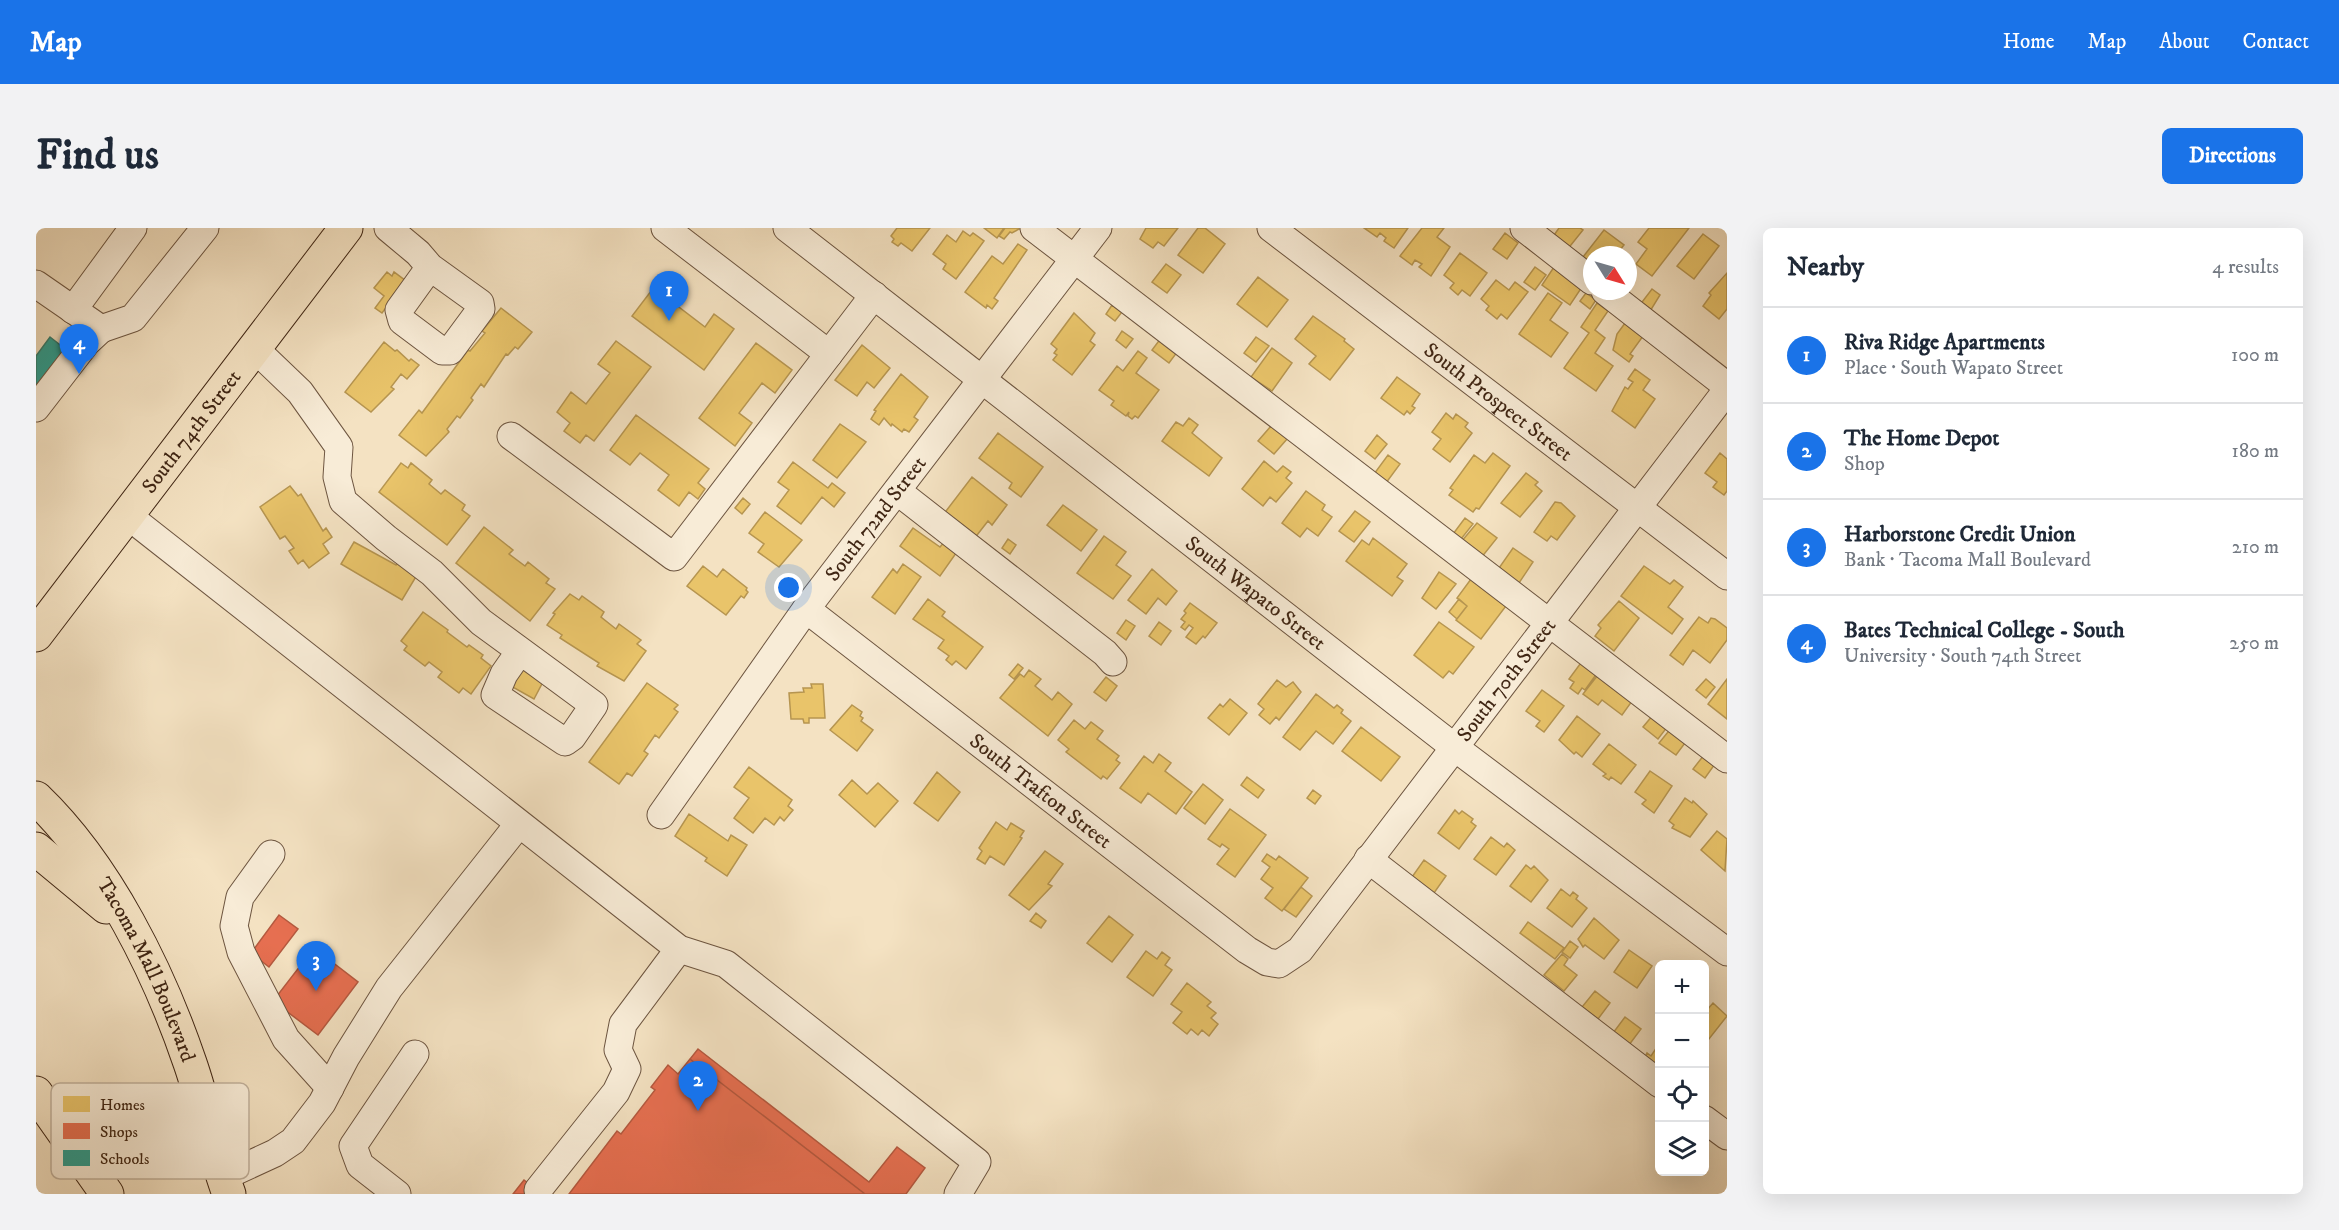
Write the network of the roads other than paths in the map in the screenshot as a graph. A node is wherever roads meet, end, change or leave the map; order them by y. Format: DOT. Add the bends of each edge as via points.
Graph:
graph roads {
  1 [pos="133,228"];
  2 [pos="205,228"];
  3 [pos="346,228"];
  4 [pos="388,228"];
  5 [pos="665,228"];
  6 [pos="787,228"];
  7 [pos="1034,228"];
  8 [pos="1098,228"];
  9 [pos="1271,228"];
  10 [pos="1524,228"];
  11 [pos="1074,259"];
  12 [pos="430,267"];
  13 [pos="1583,274"];
  14 [pos="36,284"];
  15 [pos="874,295"];
  16 [pos="1616,300"];
  17 [pos="73,310"];
  18 [pos="101,329"];
  19 [pos="254,348"];
  20 [pos="830,354"];
  21 [pos="983,379"];
  22 [pos="1727,388"];
  23 [pos="36,408"];
  24 [pos="511,436"];
  25 [pos="897,490"];
  26 [pos="1637,507"];
  27 [pos="127,515"];
  28 [pos="1727,576"];
  29 [pos="806,609"];
  30 [pos="1549,623"];
  31 [pos="36,635"];
  32 [pos="520,651"];
  33 [pos="1113,662"];
  34 [pos="1454,747"];
  35 [pos="1727,759"];
  36 [pos="36,798"];
  37 [pos="661,815"];
  38 [pos="518,825"];
  39 [pos="36,849"];
  40 [pos="271,854"];
  41 [pos="1368,859"];
  42 [pos="133,933"];
  43 [pos="679,949"];
  44 [pos="1727,952"];
  45 [pos="1280,964"];
  46 [pos="415,1054"];
  47 [pos="1655,1081"];
  48 [pos="196,1083"];
  49 [pos="330,1088"];
  50 [pos="36,1094"];
  51 [pos="51,1115"];
  52 [pos="1708,1122"];
  53 [pos="1727,1136"];
  54 [pos="249,1170"];
  55 [pos="96,1179"];
  56 [pos="538,1191"];
  57 [pos="107,1194"];
  58 [pos="397,1194"];
  59 [pos="958,1194"];
  1 -- 17 [label="street"];
  2 -- 18 [label="street" via="133,318"];
  3 -- 19 [label="main road, South 74th Street"];
  4 -- 12 [label="street"];
  5 -- 20 [label="street"];
  6 -- 15 [label="street, South Wapato Street"];
  7 -- 11 [label="street"];
  8 -- 11 [label="street, South 72nd Street"];
  9 -- 26 [label="street, South Prospect Street"];
  10 -- 13 [label="street"];
  11 -- 21 [label="street, South 72nd Street"];
  11 -- 30 [label="street"];
  14 -- 17 [label="street"];
  15 -- 20 [label="street"];
  15 -- 21 [label="street, South Wapato Street"];
  16 -- 22 [label="street"];
  17 -- 18 [label="street"];
  18 -- 23 [label="street"];
  19 -- 27 [label="main road, South 74th Street"];
  19 -- 32 [label="street" via="300,392 339,447 337,477 343,501 432,573 481,622"];
  20 -- 24 [label="street" via="674,557"];
  21 -- 25 [label="street, South 72nd Street"];
  21 -- 34 [label="street, South Wapato Street"];
  22 -- 26 [label="street, South 70th Street"];
  25 -- 29 [label="street, South 72nd Street"];
  25 -- 33 [label="street"];
  26 -- 28 [label="street, South Prospect Street"];
  26 -- 30 [label="street, South 70th Street"];
  27 -- 31 [label="main road, South 74th Street"];
  27 -- 38 [label="street"];
  29 -- 37 [label="street, South 72nd Street"];
  29 -- 45 [label="street, South Trafton Street" via="1247,950"];
  30 -- 34 [label="street, South 70th Street"];
  30 -- 35 [label="street"];
  34 -- 41 [label="street, South 70th Street"];
  34 -- 44 [label="street, South Wapato Street"];
  36 -- 42 [label="main road, Tacoma Mall Boulevard" via="72,838"];
  38 -- 43 [label="street"];
  38 -- 49 [label="street" via="396,978"];
  39 -- 42 [label="main road"];
  40 -- 49 [label="street" via="240,897 234,926 242,952 285,1039"];
  41 -- 45 [label="street, South 70th Street" via="1300,950"];
  41 -- 47 [label="street"];
  42 -- 48 [label="main road, Tacoma Mall Boulevard"];
  43 -- 56 [label="street" via="623,1024 618,1050 627,1069 616,1092"];
  43 -- 59 [label="street" via="726,964 977,1162"];
  46 -- 58 [label="street" via="353,1146 360,1165"];
  49 -- 54 [label="street" via="292,1142"];
  50 -- 51 [label="main road"];
  52 -- 53 [label="street"];
  55 -- 57 [label="main road"];
}
